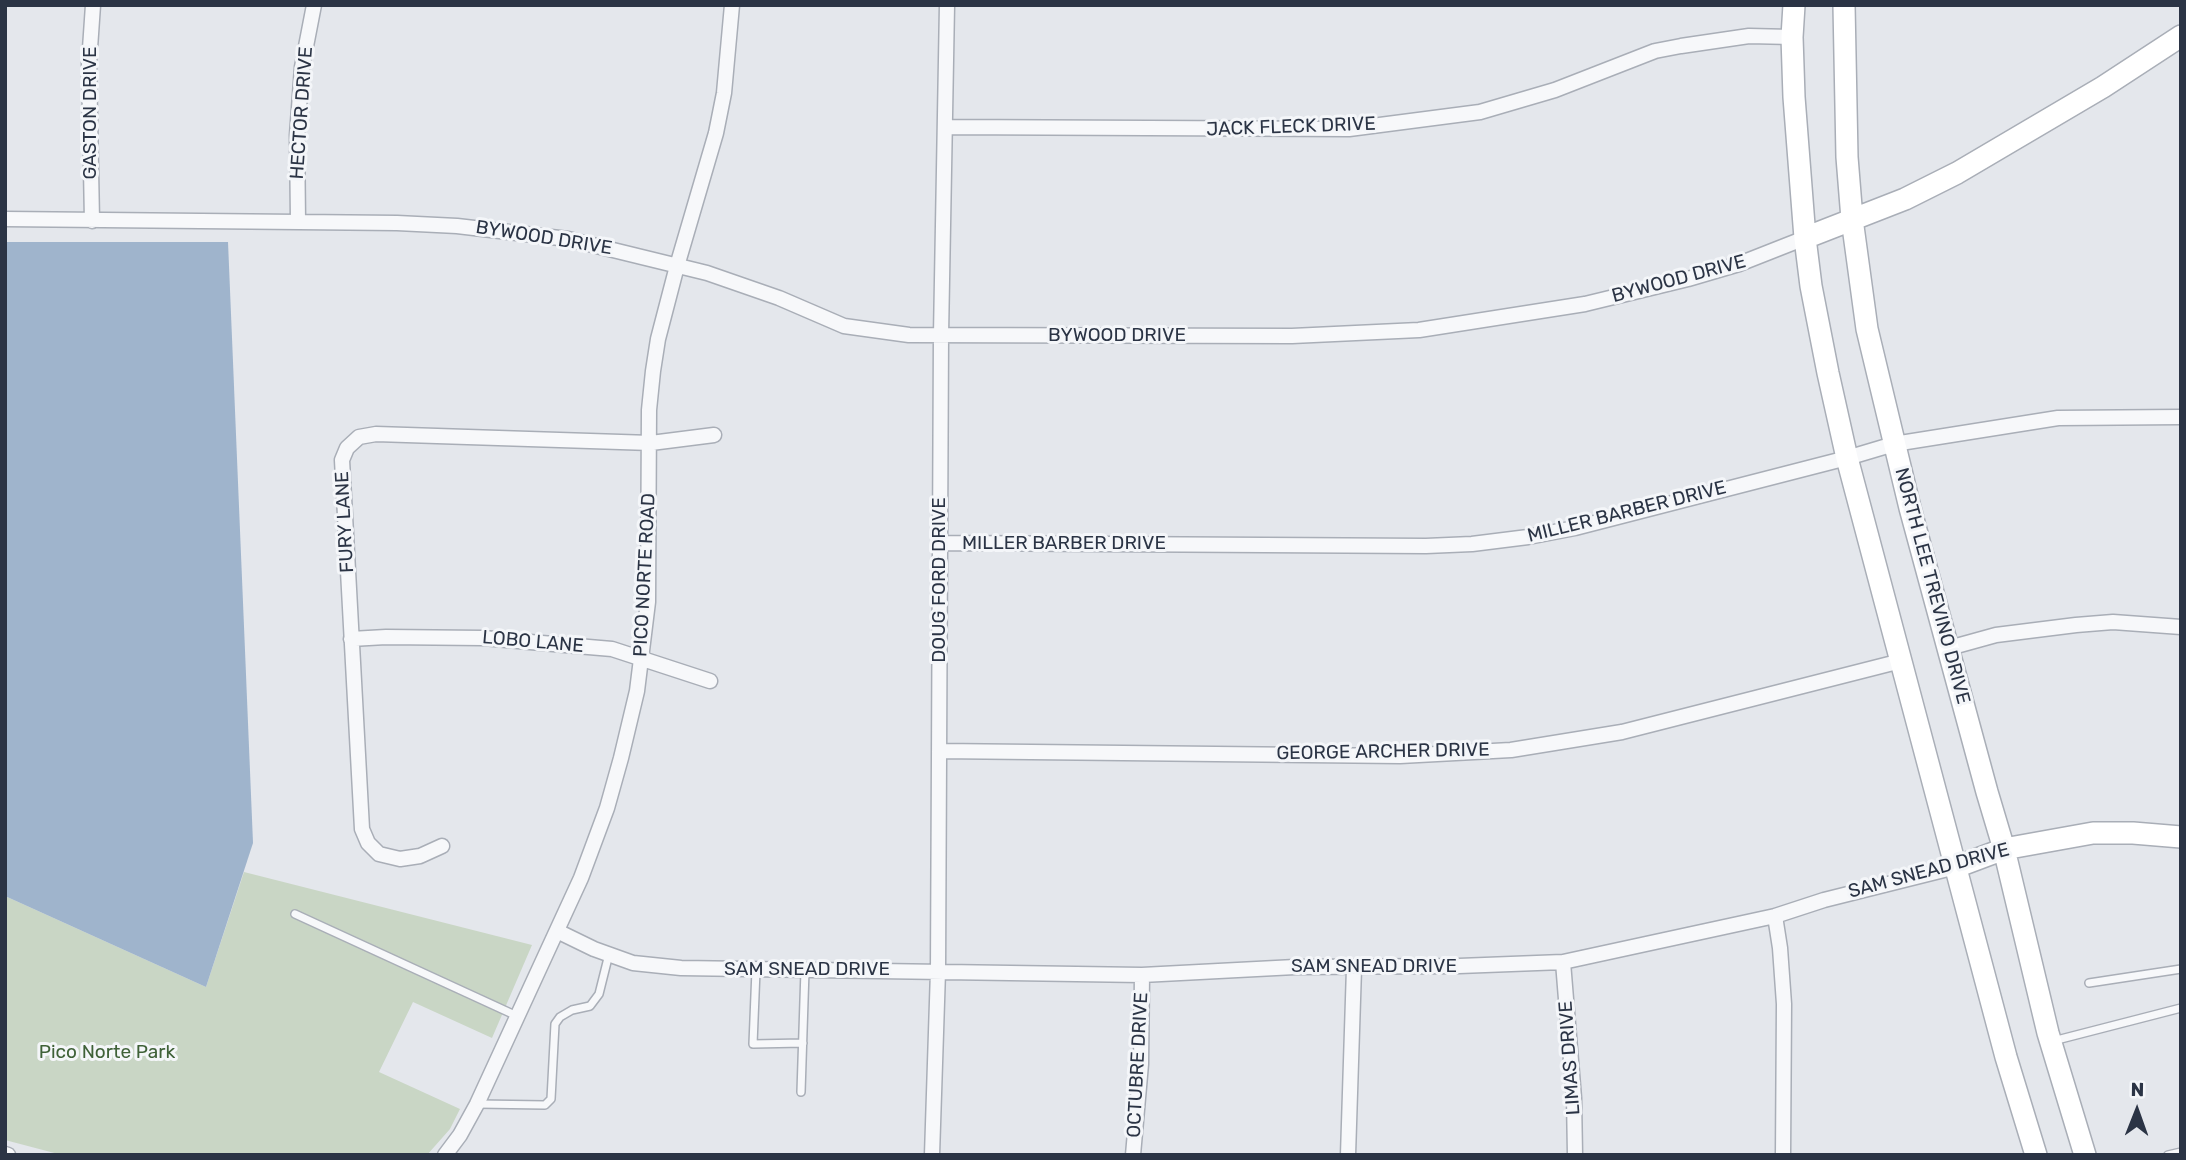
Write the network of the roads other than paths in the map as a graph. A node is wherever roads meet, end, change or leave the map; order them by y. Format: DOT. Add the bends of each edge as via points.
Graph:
graph roads {
  1 [pos="93,5"];
  2 [pos="314,5"];
  3 [pos="732,5"];
  4 [pos="947,5"];
  5 [pos="1794,5"];
  6 [pos="1844,5"];
  7 [pos="2181,36"];
  8 [pos="1792,37"];
  9 [pos="946,127"];
  10 [pos="5,219"];
  11 [pos="1852,219"];
  12 [pos="92,220"];
  13 [pos="298,221"];
  14 [pos="1805,238"];
  15 [pos="677,266"];
  16 [pos="942,335"];
  17 [pos="2181,416"];
  18 [pos="714,435"];
  19 [pos="651,443"];
  20 [pos="1894,444"];
  21 [pos="1847,458"];
  22 [pos="941,543"];
  23 [pos="2181,627"];
  24 [pos="351,639"];
  25 [pos="1949,648"];
  26 [pos="641,659"];
  27 [pos="1901,661"];
  28 [pos="710,681"];
  29 [pos="939,751"];
  30 [pos="2181,837"];
  31 [pos="442,846"];
  32 [pos="2004,849"];
  33 [pos="1956,867"];
  34 [pos="295,914"];
  35 [pos="1775,916"];
  36 [pos="557,931"];
  37 [pos="609,954"];
  38 [pos="1563,962"];
  39 [pos="1354,968"];
  40 [pos="2181,969"];
  41 [pos="756,970"];
  42 [pos="805,970"];
  43 [pos="938,971"];
  44 [pos="1142,975"];
  45 [pos="2089,983"];
  46 [pos="2181,1008"];
  47 [pos="518,1017"];
  48 [pos="2051,1042"];
  49 [pos="803,1043"];
  50 [pos="801,1091"];
  51 [pos="477,1104"];
  52 [pos="2181,1152"];
  53 [pos="445,1155"];
  54 [pos="932,1155"];
  55 [pos="1133,1155"];
  56 [pos="1348,1155"];
  57 [pos="1575,1155"];
  58 [pos="1783,1155"];
  59 [pos="2036,1155"];
  60 [pos="2085,1155"];
  61 [pos="2168,1155"];
  1 -- 12 [label="street, GASTON DRIVE" via="89,63"];
  2 -- 13 [label="street, HECTOR DRIVE" via="302,66"];
  3 -- 15 [label="street, PICO NORTE ROAD" via="716,133"];
  4 -- 9 [label="street, DOUG FORD DRIVE"];
  5 -- 8 [label="main road"];
  6 -- 11 [label="main road, NORTH LEE TREVINO DRIVE"];
  7 -- 11 [label="main road, BYWOOD DRIVE" via="1996,152 1905,199"];
  8 -- 9 [label="street, JACK FLECK DRIVE" via="1749,36 1655,51 1555,90 1480,112 1349,129"];
  8 -- 14 [label="main road"];
  9 -- 16 [label="street, DOUG FORD DRIVE"];
  10 -- 12 [label="street, BYWOOD DRIVE"];
  11 -- 14 [label="main road, BYWOOD DRIVE"];
  11 -- 20 [label="main road, NORTH LEE TREVINO DRIVE" via="1867,329"];
  12 -- 13 [label="street, BYWOOD DRIVE"];
  13 -- 15 [label="street, BYWOOD DRIVE" via="485,229 568,239"];
  14 -- 16 [label="street, BYWOOD DRIVE" via="1739,264 1598,301 1419,330 1292,336"];
  14 -- 21 [label="main road"];
  15 -- 16 [label="street, BYWOOD DRIVE" via="779,298 844,326"];
  15 -- 19 [label="street, PICO NORTE ROAD" via="653,371"];
  16 -- 22 [label="street, DOUG FORD DRIVE"];
  17 -- 20 [label="street, MILLER BARBER DRIVE" via="2058,418"];
  18 -- 19 [label="street, FURY LANE"];
  19 -- 24 [label="street, FURY LANE" via="359,437 342,460"];
  19 -- 26 [label="street, PICO NORTE ROAD" via="648,602"];
  20 -- 21 [label="street, MILLER BARBER DRIVE"];
  20 -- 25 [label="main road, NORTH LEE TREVINO DRIVE"];
  21 -- 22 [label="street, MILLER BARBER DRIVE" via="1575,528 1472,544"];
  21 -- 27 [label="main road"];
  22 -- 29 [label="street, DOUG FORD DRIVE"];
  23 -- 25 [label="street" via="2113,622 2076,625 1996,635"];
  24 -- 26 [label="street, LOBO LANE" via="494,638 612,649"];
  24 -- 31 [label="street, FURY LANE" via="362,829 368,844 379,854 400,859"];
  25 -- 32 [label="main road, NORTH LEE TREVINO DRIVE"];
  26 -- 28 [label="street, LOBO LANE"];
  26 -- 36 [label="street, PICO NORTE ROAD" via="607,808"];
  27 -- 29 [label="street, GEORGE ARCHER DRIVE" via="1622,732 1511,750 1400,756"];
  27 -- 33 [label="main road"];
  29 -- 43 [label="street, DOUG FORD DRIVE"];
  30 -- 32 [label="main road, SAM SNEAD DRIVE" via="2094,833"];
  32 -- 33 [label="main road, SAM SNEAD DRIVE"];
  32 -- 48 [label="main road, NORTH LEE TREVINO DRIVE"];
  33 -- 35 [label="street, SAM SNEAD DRIVE"];
  33 -- 59 [label="main road"];
  34 -- 47 [label="lane"];
  35 -- 38 [label="street, SAM SNEAD DRIVE"];
  35 -- 58 [label="street" via="1784,1004"];
  36 -- 37 [label="street, SAM SNEAD DRIVE"];
  36 -- 47 [label="street, PICO NORTE ROAD"];
  37 -- 41 [label="street, SAM SNEAD DRIVE" via="655,966"];
  37 -- 51 [label="lane" via="598,995 590,1006 572,1010 555,1024 551,1099 545,1105"];
  38 -- 39 [label="street, SAM SNEAD DRIVE"];
  38 -- 57 [label="street, LIMAS DRIVE"];
  39 -- 44 [label="street, SAM SNEAD DRIVE"];
  39 -- 56 [label="street"];
  40 -- 45 [label="lane"];
  41 -- 42 [label="street, SAM SNEAD DRIVE"];
  41 -- 49 [label="lane" via="753,1044"];
  42 -- 43 [label="street, SAM SNEAD DRIVE"];
  42 -- 49 [label="lane"];
  43 -- 44 [label="street, SAM SNEAD DRIVE"];
  43 -- 54 [label="street, DOUG FORD DRIVE"];
  44 -- 55 [label="street, OCTUBRE DRIVE"];
  46 -- 48 [label="lane"];
  47 -- 51 [label="street, PICO NORTE ROAD"];
  48 -- 60 [label="main road, NORTH LEE TREVINO DRIVE"];
  49 -- 50 [label="lane"];
  51 -- 53 [label="street, PICO NORTE ROAD"];
  52 -- 61 [label="lane"];
}
